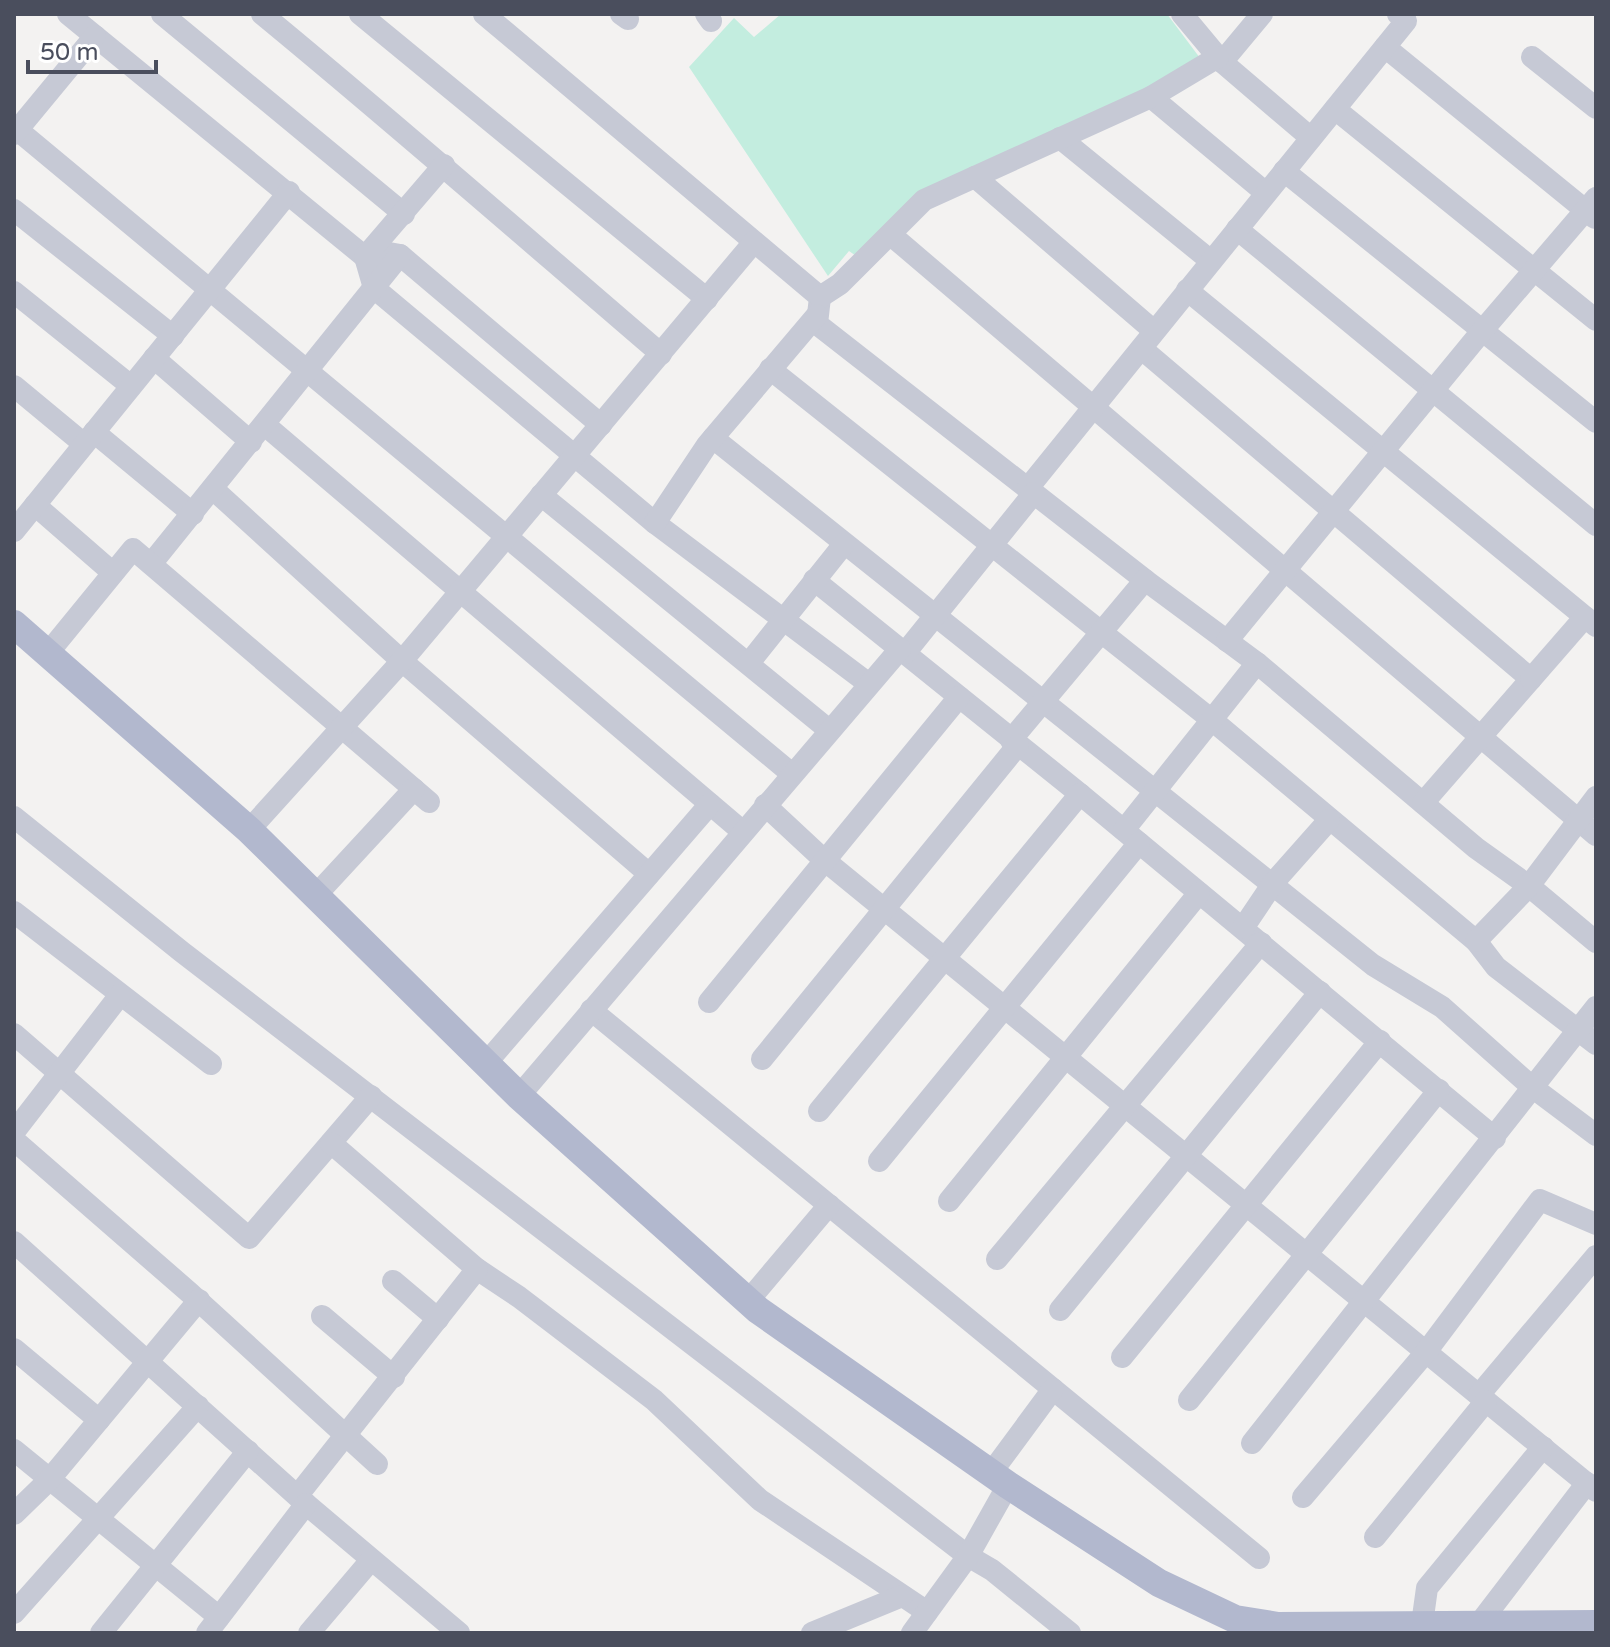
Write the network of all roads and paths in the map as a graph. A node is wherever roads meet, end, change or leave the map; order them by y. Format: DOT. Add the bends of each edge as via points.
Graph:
graph roads {
  1 [pos="68,14"];
  2 [pos="162,14"];
  3 [pos="262,14"];
  4 [pos="360,14"];
  5 [pos="484,14"];
  6 [pos="1182,14"];
  7 [pos="1262,14"];
  8 [pos="1398,14"];
  9 [pos="95,36"];
  10 [pos="1385,47"];
  11 [pos="1532,57"];
  12 [pos="1220,60"];
  13 [pos="1151,97"];
  14 [pos="1596,108"];
  15 [pos="1335,109"];
  16 [pos="15,130"];
  17 [pos="1060,138"];
  18 [pos="1311,138"];
  19 [pos="444,165"];
  20 [pos="1284,171"];
  21 [pos="975,177"];
  22 [pos="289,192"];
  23 [pos="1266,193"];
  24 [pos="1593,209"];
  25 [pos="14,210"];
  26 [pos="404,214"];
  27 [pos="1237,229"];
  28 [pos="891,235"];
  29 [pos="754,242"];
  30 [pos="400,255"];
  31 [pos="365,257"];
  32 [pos="1211,261"];
  33 [pos="1534,270"];
  34 [pos="212,287"];
  35 [pos="374,288"];
  36 [pos="1187,290"];
  37 [pos="14,292"];
  38 [pos="707,299"];
  39 [pos="818,306"];
  40 [pos="1596,320"];
  41 [pos="1482,331"];
  42 [pos="173,336"];
  43 [pos="1148,340"];
  44 [pos="661,354"];
  45 [pos="154,358"];
  46 [pos="770,369"];
  47 [pos="309,371"];
  48 [pos="14,386"];
  49 [pos="131,386"];
  50 [pos="1435,391"];
  51 [pos="1092,409"];
  52 [pos="1596,422"];
  53 [pos="601,425"];
  54 [pos="258,434"];
  55 [pos="89,438"];
  56 [pos="713,438"];
  57 [pos="1384,451"];
  58 [pos="575,456"];
  59 [pos="213,489"];
  60 [pos="1031,491"];
  61 [pos="541,495"];
  62 [pos="1335,510"];
  63 [pos="193,514"];
  64 [pos="22,515"];
  65 [pos="655,523"];
  66 [pos="1596,525"];
  67 [pos="505,538"];
  68 [pos="844,544"];
  69 [pos="993,547"];
  70 [pos="151,564"];
  71 [pos="1284,572"];
  72 [pos="113,573"];
  73 [pos="814,580"];
  74 [pos="1145,580"];
  75 [pos="461,591"];
  76 [pos="935,616"];
  77 [pos="784,620"];
  78 [pos="1590,622"];
  79 [pos="16,631"];
  80 [pos="1100,633"];
  81 [pos="1227,641"];
  82 [pos="903,651"];
  83 [pos="48,653"];
  84 [pos="402,661"];
  85 [pos="749,663"];
  86 [pos="1257,663"];
  87 [pos="1531,679"];
  88 [pos="869,684"];
  89 [pos="959,697"];
  90 [pos="1042,702"];
  91 [pos="1212,720"];
  92 [pos="343,726"];
  93 [pos="829,730"];
  94 [pos="1479,738"];
  95 [pos="1015,743"];
  96 [pos="792,774"];
  97 [pos="1154,792"];
  98 [pos="1080,794"];
  99 [pos="1596,797"];
  100 [pos="1423,803"];
  101 [pos="710,804"];
  102 [pos="765,805"];
  103 [pos="14,817"];
  104 [pos="1329,820"];
  105 [pos="1578,820"];
  106 [pos="249,830"];
  107 [pos="743,832"];
  108 [pos="1596,835"];
  109 [pos="1132,836"];
  110 [pos="823,859"];
  111 [pos="649,874"];
  112 [pos="1274,882"];
  113 [pos="1529,886"];
  114 [pos="1199,893"];
  115 [pos="316,895"];
  116 [pos="884,909"];
  117 [pos="14,912"];
  118 [pos="1243,928"];
  119 [pos="1476,941"];
  120 [pos="1596,942"];
  121 [pos="1261,943"];
  122 [pos="944,958"];
  123 [pos="1320,992"];
  124 [pos="120,995"];
  125 [pos="709,1002"];
  126 [pos="1596,1007"];
  127 [pos="1005,1008"];
  128 [pos="591,1010"];
  129 [pos="14,1034"];
  130 [pos="1588,1037"];
  131 [pos="1380,1041"];
  132 [pos="1065,1057"];
  133 [pos="762,1059"];
  134 [pos="487,1062"];
  135 [pos="211,1064"];
  136 [pos="61,1072"];
  137 [pos="1532,1087"];
  138 [pos="1439,1090"];
  139 [pos="371,1096"];
  140 [pos="519,1096"];
  141 [pos="1125,1106"];
  142 [pos="819,1111"];
  143 [pos="14,1132"];
  144 [pos="1596,1135"];
  145 [pos="1495,1138"];
  146 [pos="14,1140"];
  147 [pos="331,1143"];
  148 [pos="1185,1155"];
  149 [pos="879,1161"];
  150 [pos="949,1201"];
  151 [pos="1244,1204"];
  152 [pos="829,1205"];
  153 [pos="1596,1224"];
  154 [pos="14,1242"];
  155 [pos="1308,1255"];
  156 [pos="1596,1256"];
  157 [pos="997,1259"];
  158 [pos="477,1269"];
  159 [pos="393,1281"];
  160 [pos="199,1300"];
  161 [pos="748,1301"];
  162 [pos="1366,1302"];
  163 [pos="1060,1310"];
  164 [pos="322,1316"];
  165 [pos="438,1319"];
  166 [pos="14,1349"];
  167 [pos="1426,1352"];
  168 [pos="1122,1357"];
  169 [pos="147,1359"];
  170 [pos="394,1377"];
  171 [pos="1053,1389"];
  172 [pos="1483,1398"];
  173 [pos="1189,1400"];
  174 [pos="198,1406"];
  175 [pos="99,1420"];
  176 [pos="348,1436"];
  177 [pos="1252,1443"];
  178 [pos="1543,1447"];
  179 [pos="14,1450"];
  180 [pos="248,1451"];
  181 [pos="377,1464"];
  182 [pos="1000,1479"];
  183 [pos="49,1480"];
  184 [pos="1591,1487"];
  185 [pos="1303,1497"];
  186 [pos="302,1500"];
  187 [pos="14,1514"];
  188 [pos="97,1519"];
  189 [pos="1375,1537"];
  190 [pos="968,1556"];
  191 [pos="1259,1558"];
  192 [pos="371,1560"];
  193 [pos="156,1566"];
  194 [pos="902,1596"];
  195 [pos="927,1612"];
  196 [pos="14,1613"];
  197 [pos="1593,1619"];
  198 [pos="1422,1624"];
  199 [pos="1479,1624"];
  200 [pos="213,1625"];
  201 [pos="14,1626"];
  202 [pos="1515,1628"];
  203 [pos="23,1633"];
  204 [pos="101,1633"];
  205 [pos="309,1633"];
  206 [pos="459,1633"];
  207 [pos="812,1633"];
  208 [pos="912,1633"];
  209 [pos="1070,1633"];
  1 -- 9 [label="street"];
  2 -- 26 [label="street"];
  3 -- 19 [label="street"];
  4 -- 38 [label="street"];
  5 -- 29 [label="street"];
  6 -- 12 [label="street"];
  7 -- 12 [label="street"];
  8 -- 10 [label="street" via="1406,21"];
  9 -- 16 [label="street"];
  9 -- 22 [label="street"];
  10 -- 15 [label="street"];
  10 -- 24 [label="street"];
  11 -- 14 [label="street"];
  12 -- 13 [label="street"];
  12 -- 18 [label="street"];
  13 -- 17 [label="street"];
  13 -- 23 [label="street"];
  15 -- 18 [label="street"];
  15 -- 33 [label="street"];
  16 -- 34 [label="street"];
  17 -- 21 [label="street"];
  17 -- 32 [label="street"];
  18 -- 20 [label="street"];
  19 -- 26 [label="street"];
  19 -- 44 [label="street"];
  20 -- 23 [label="street"];
  20 -- 41 [label="street"];
  21 -- 28 [label="street" via="924,200"];
  21 -- 43 [label="street"];
  22 -- 31 [label="street"];
  22 -- 34 [label="street"];
  23 -- 27 [label="street"];
  24 -- 33 [label="street"];
  25 -- 42 [label="street"];
  26 -- 31 [label="street"];
  27 -- 32 [label="street"];
  27 -- 50 [label="street"];
  28 -- 39 [label="street"];
  28 -- 51 [label="street"];
  29 -- 38 [label="street"];
  29 -- 39 [label="street"];
  30 -- 31 [label="street"];
  30 -- 35 [label="street"];
  30 -- 53 [label="street"];
  31 -- 35 [label="street"];
  32 -- 36 [label="street"];
  33 -- 40 [label="street"];
  33 -- 41 [label="street"];
  34 -- 42 [label="street"];
  34 -- 47 [label="street"];
  35 -- 47 [label="street"];
  35 -- 58 [label="street"];
  36 -- 43 [label="street"];
  36 -- 57 [label="street"];
  37 -- 49 [label="street"];
  38 -- 44 [label="street"];
  39 -- 46 [label="street"];
  39 -- 60 [label="street" via="817,324"];
  41 -- 50 [label="street"];
  41 -- 52 [label="street"];
  42 -- 45 [label="street"];
  43 -- 51 [label="street"];
  43 -- 62 [label="street"];
  44 -- 53 [label="street"];
  45 -- 49 [label="street"];
  45 -- 54 [label="street"];
  46 -- 56 [label="street"];
  46 -- 69 [label="street"];
  47 -- 54 [label="street"];
  47 -- 67 [label="street"];
  48 -- 55 [label="street"];
  49 -- 55 [label="street"];
  50 -- 57 [label="street"];
  50 -- 66 [label="street"];
  51 -- 60 [label="street"];
  51 -- 71 [label="street"];
  53 -- 58 [label="street"];
  54 -- 59 [label="street"];
  54 -- 75 [label="street"];
  55 -- 63 [label="street"];
  55 -- 64 [label="street"];
  56 -- 65 [label="street"];
  56 -- 68 [label="street"];
  57 -- 62 [label="street"];
  57 -- 78 [label="street"];
  58 -- 61 [label="street"];
  58 -- 65 [label="street"];
  59 -- 63 [label="street"];
  59 -- 84 [label="street"];
  60 -- 69 [label="street"];
  60 -- 74 [label="street"];
  61 -- 67 [label="street"];
  61 -- 85 [label="street"];
  62 -- 71 [label="street"];
  62 -- 87 [label="street"];
  63 -- 70 [label="street"];
  64 -- 72 [label="street"];
  65 -- 77 [label="street"];
  67 -- 75 [label="street"];
  67 -- 96 [label="street"];
  68 -- 73 [label="street"];
  68 -- 76 [label="street"];
  69 -- 76 [label="street"];
  69 -- 80 [label="street"];
  70 -- 72 [label="street" via="133,549"];
  70 -- 92 [label="street"];
  71 -- 81 [label="street"];
  71 -- 94 [label="street"];
  72 -- 83 [label="street"];
  73 -- 77 [label="street"];
  73 -- 82 [label="street"];
  74 -- 80 [label="street"];
  74 -- 81 [label="street"];
  75 -- 84 [label="street"];
  75 -- 101 [label="street"];
  76 -- 82 [label="street"];
  76 -- 90 [label="street"];
  77 -- 85 [label="street"];
  77 -- 88 [label="street"];
  78 -- 87 [label="street"];
  79 -- 83 [label="main road"];
  80 -- 90 [label="street"];
  80 -- 91 [label="street"];
  81 -- 86 [label="street"];
  82 -- 88 [label="street"];
  82 -- 89 [label="street"];
  83 -- 106 [label="main road"];
  84 -- 92 [label="street"];
  84 -- 111 [label="street"];
  85 -- 93 [label="street"];
  86 -- 91 [label="street"];
  86 -- 100 [label="street"];
  87 -- 94 [label="street"];
  88 -- 93 [label="street"];
  89 -- 95 [label="street"];
  89 -- 110 [label="street"];
  90 -- 95 [label="street"];
  90 -- 97 [label="street"];
  91 -- 97 [label="street"];
  91 -- 104 [label="street"];
  92 -- 106 [label="street"];
  92 -- 115 [label="street" via="421,796"];
  93 -- 96 [label="street"];
  94 -- 100 [label="street"];
  94 -- 105 [label="street"];
  95 -- 98 [label="street"];
  95 -- 116 [label="street"];
  96 -- 102 [label="street"];
  97 -- 109 [label="street"];
  97 -- 112 [label="street"];
  98 -- 109 [label="street"];
  98 -- 122 [label="street"];
  99 -- 105 [label="street"];
  100 -- 113 [label="street"];
  101 -- 107 [label="street"];
  101 -- 111 [label="street"];
  102 -- 107 [label="street"];
  102 -- 110 [label="street"];
  103 -- 139 [label="street"];
  104 -- 112 [label="street"];
  104 -- 119 [label="street"];
  105 -- 108 [label="street"];
  105 -- 113 [label="street"];
  106 -- 115 [label="main road"];
  107 -- 128 [label="street"];
  109 -- 114 [label="street"];
  109 -- 127 [label="street"];
  110 -- 116 [label="street"];
  110 -- 125 [label="street"];
  111 -- 134 [label="street"];
  112 -- 118 [label="street"];
  112 -- 137 [label="street" via="1373,965 1442,1007"];
  113 -- 119 [label="street"];
  113 -- 120 [label="street"];
  114 -- 118 [label="street"];
  114 -- 132 [label="street"];
  115 -- 134 [label="main road"];
  116 -- 122 [label="street"];
  116 -- 133 [label="street"];
  117 -- 124 [label="street"];
  118 -- 121 [label="street"];
  119 -- 130 [label="street" via="1496,967"];
  121 -- 123 [label="street"];
  121 -- 141 [label="street"];
  122 -- 127 [label="street"];
  122 -- 142 [label="street"];
  123 -- 131 [label="street"];
  123 -- 148 [label="street"];
  124 -- 135 [label="street"];
  124 -- 136 [label="street"];
  126 -- 130 [label="street"];
  127 -- 132 [label="street"];
  127 -- 149 [label="street"];
  128 -- 140 [label="street"];
  128 -- 152 [label="street"];
  129 -- 136 [label="street"];
  130 -- 137 [label="street"];
  131 -- 138 [label="street"];
  131 -- 151 [label="street"];
  132 -- 141 [label="street"];
  132 -- 150 [label="street"];
  134 -- 140 [label="main road"];
  136 -- 143 [label="street"];
  136 -- 147 [label="street" via="249,1238"];
  137 -- 144 [label="street"];
  137 -- 145 [label="street"];
  138 -- 145 [label="street"];
  138 -- 155 [label="street"];
  139 -- 147 [label="street"];
  139 -- 190 [label="street"];
  140 -- 161 [label="main road"];
  141 -- 148 [label="street"];
  141 -- 157 [label="street"];
  145 -- 162 [label="street"];
  146 -- 160 [label="street"];
  147 -- 158 [label="street"];
  148 -- 151 [label="street"];
  148 -- 163 [label="street"];
  151 -- 155 [label="street"];
  151 -- 168 [label="street"];
  152 -- 161 [label="street"];
  152 -- 171 [label="street"];
  153 -- 167 [label="street" via="1540,1200"];
  154 -- 169 [label="street"];
  155 -- 162 [label="street"];
  155 -- 173 [label="street"];
  156 -- 172 [label="street"];
  158 -- 165 [label="street"];
  158 -- 194 [label="street" via="654,1400 760,1500"];
  159 -- 165 [label="street"];
  160 -- 169 [label="street"];
  160 -- 176 [label="street"];
  161 -- 182 [label="main road"];
  162 -- 167 [label="street"];
  162 -- 177 [label="street"];
  164 -- 170 [label="street"];
  165 -- 170 [label="street"];
  166 -- 175 [label="street"];
  167 -- 172 [label="street"];
  167 -- 185 [label="street"];
  169 -- 174 [label="street"];
  169 -- 175 [label="street"];
  170 -- 176 [label="street"];
  171 -- 182 [label="street"];
  171 -- 191 [label="street"];
  172 -- 178 [label="street"];
  172 -- 189 [label="street"];
  174 -- 180 [label="street"];
  174 -- 188 [label="street"];
  175 -- 183 [label="street"];
  176 -- 181 [label="street"];
  176 -- 186 [label="street"];
  178 -- 184 [label="street"];
  178 -- 198 [label="street" via="1427,1588"];
  179 -- 183 [label="street"];
  180 -- 186 [label="street"];
  180 -- 193 [label="street"];
  182 -- 190 [label="street"];
  182 -- 198 [label="main road" via="1159,1583 1235,1619 1278,1626"];
  183 -- 187 [label="street"];
  183 -- 188 [label="street"];
  184 -- 199 [label="street"];
  186 -- 192 [label="street"];
  186 -- 200 [label="street"];
  188 -- 193 [label="street"];
  188 -- 196 [label="street"];
  190 -- 195 [label="street"];
  190 -- 209 [label="street"];
  192 -- 205 [label="street"];
  192 -- 206 [label="street"];
  193 -- 200 [label="street"];
  193 -- 204 [label="street"];
  194 -- 195 [label="street"];
  194 -- 207 [label="street"];
  195 -- 208 [label="street"];
  197 -- 202 [label="main road"];
  198 -- 199 [label="main road"];
  199 -- 202 [label="main road"];
  201 -- 203 [label="street"];
}
